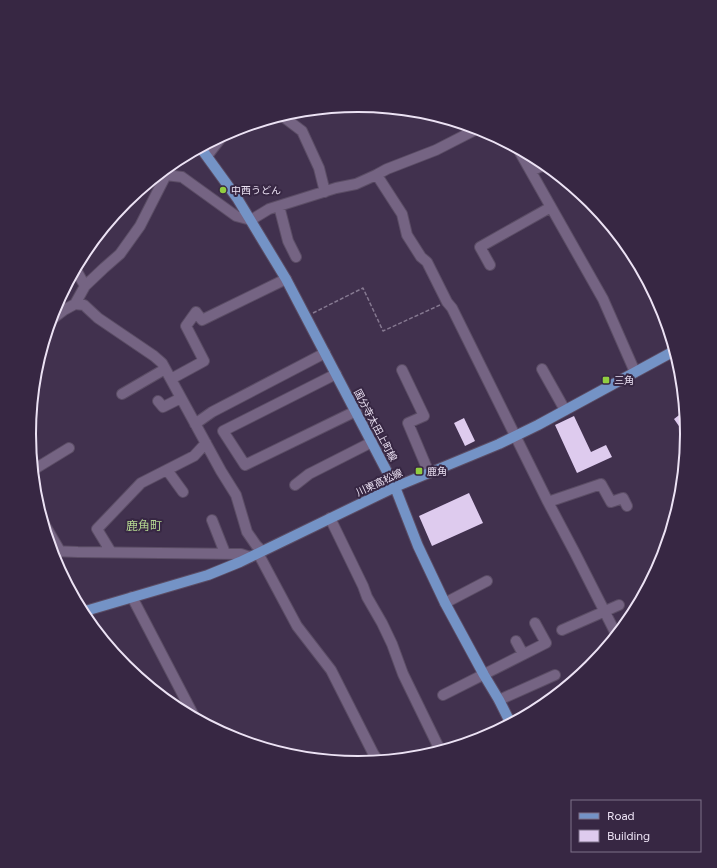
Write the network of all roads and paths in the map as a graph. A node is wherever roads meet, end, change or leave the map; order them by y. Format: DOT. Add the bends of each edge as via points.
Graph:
graph roads {
  1 [pos="287,120"];
  2 [pos="470,132"];
  3 [pos="215,145"];
  4 [pos="204,152"];
  5 [pos="207,156"];
  6 [pos="523,157"];
  7 [pos="539,167"];
  8 [pos="531,171"];
  9 [pos="167,175"];
  10 [pos="376,175"];
  11 [pos="159,180"];
  12 [pos="325,192"];
  13 [pos="280,206"];
  14 [pos="551,207"];
  15 [pos="251,220"];
  16 [pos="296,257"];
  17 [pos="490,265"];
  18 [pos="78,274"];
  19 [pos="286,279"];
  20 [pos="85,286"];
  21 [pos="447,302"];
  22 [pos="75,304"];
  23 [pos="63,306"];
  24 [pos="306,316"];
  25 [pos="325,353"];
  26 [pos="670,353"];
  27 [pos="165,369"];
  28 [pos="542,369"];
  29 [pos="402,370"];
  30 [pos="635,372"];
  31 [pos="336,374"];
  32 [pos="171,379"];
  33 [pos="122,394"];
  34 [pos="181,398"];
  35 [pos="158,401"];
  36 [pos="565,410"];
  37 [pos="356,411"];
  38 [pos="195,424"];
  39 [pos="515,436"];
  40 [pos="372,442"];
  41 [pos="206,443"];
  42 [pos="69,448"];
  43 [pos="38,466"];
  44 [pos="168,470"];
  45 [pos="430,473"];
  46 [pos="295,485"];
  47 [pos="395,487"];
  48 [pos="183,492"];
  49 [pos="548,502"];
  50 [pos="627,506"];
  51 [pos="330,518"];
  52 [pos="212,520"];
  53 [pos="58,551"];
  54 [pos="111,552"];
  55 [pos="225,553"];
  56 [pos="257,554"];
  57 [pos="487,581"];
  58 [pos="132,597"];
  59 [pos="445,603"];
  60 [pos="619,605"];
  61 [pos="88,610"];
  62 [pos="605,611"];
  63 [pos="535,623"];
  64 [pos="562,630"];
  65 [pos="614,630"];
  66 [pos="516,641"];
  67 [pos="524,654"];
  68 [pos="484,675"];
  69 [pos="555,675"];
  70 [pos="443,695"];
  71 [pos="499,700"];
  72 [pos="190,709"];
  73 [pos="509,719"];
  74 [pos="438,747"];
  75 [pos="374,756"];
  1 -- 12 [label="street" via="302,131 319,168"];
  2 -- 10 [label="street" via="436,150"];
  3 -- 5 [label="street"];
  4 -- 5 [label="main road, 国分寺太田上町線"];
  5 -- 15 [label="main road, 国分寺太田上町線"];
  6 -- 8 [label="street"];
  7 -- 8 [label="street"];
  8 -- 14 [label="street"];
  9 -- 15 [label="street" via="182,177 236,216"];
  10 -- 12 [label="street" via="356,184"];
  10 -- 21 [label="street" via="402,214 407,235 427,262"];
  11 -- 20 [label="street" via="140,226 120,254"];
  12 -- 13 [label="street"];
  13 -- 15 [label="street"];
  13 -- 16 [label="street" via="288,241"];
  14 -- 17 [label="street" via="480,247"];
  14 -- 30 [label="street" via="603,299"];
  15 -- 19 [label="main road, 国分寺太田上町線"];
  18 -- 20 [label="street"];
  19 -- 24 [label="main road, 国分寺太田上町線"];
  19 -- 32 [label="street" via="202,320 196,312 186,326 204,361"];
  20 -- 22 [label="street"];
  21 -- 24 [label="path" via="383,331 363,288"];
  21 -- 39 [label="street"];
  22 -- 23 [label="street"];
  22 -- 27 [label="street" via="84,305 98,318 154,356"];
  24 -- 25 [label="main road, 国分寺太田上町線"];
  25 -- 31 [label="main road, 国分寺太田上町線"];
  25 -- 38 [label="street" via="212,412"];
  26 -- 30 [label="main road, 川東高松線"];
  27 -- 32 [label="street"];
  27 -- 33 [label="street"];
  28 -- 36 [label="street"];
  29 -- 45 [label="street" via="424,416 408,423"];
  30 -- 36 [label="main road, 川東高松線"];
  31 -- 37 [label="main road, 国分寺太田上町線"];
  31 -- 37 [label="street" via="223,431 245,465"];
  32 -- 34 [label="street"];
  34 -- 35 [label="street" via="163,407"];
  34 -- 38 [label="street"];
  36 -- 39 [label="main road, 川東高松線"];
  37 -- 40 [label="main road, 国分寺太田上町線"];
  38 -- 41 [label="street"];
  39 -- 45 [label="main road, 川東高松線"];
  39 -- 49 [label="street"];
  40 -- 46 [label="street" via="309,474"];
  40 -- 47 [label="main road, 国分寺太田上町線"];
  41 -- 44 [label="street" via="194,456"];
  41 -- 56 [label="street" via="236,496"];
  42 -- 43 [label="street"];
  44 -- 48 [label="street"];
  44 -- 54 [label="street" via="141,483 97,529"];
  45 -- 47 [label="main road, 川東高松線"];
  47 -- 51 [label="main road, 川東高松線"];
  47 -- 59 [label="main road, 国分寺太田上町線" via="418,546"];
  49 -- 50 [label="street" via="601,484 611,502 623,498"];
  49 -- 62 [label="street"];
  51 -- 56 [label="main road, 川東高松線"];
  51 -- 74 [label="street" via="392,644 403,674"];
  52 -- 55 [label="street"];
  53 -- 54 [label="street"];
  54 -- 55 [label="street"];
  55 -- 56 [label="street"];
  56 -- 58 [label="main road, 川東高松線" via="208,575"];
  56 -- 75 [label="street" via="297,626 331,670"];
  57 -- 59 [label="street"];
  58 -- 61 [label="main road, 川東高松線"];
  58 -- 72 [label="street"];
  59 -- 68 [label="main road, 国分寺太田上町線"];
  60 -- 62 [label="street"];
  62 -- 64 [label="street"];
  62 -- 65 [label="street"];
  63 -- 67 [label="street" via="546,643"];
  66 -- 67 [label="street"];
  67 -- 68 [label="street"];
  68 -- 70 [label="street"];
  68 -- 71 [label="main road, 国分寺太田上町線"];
  69 -- 71 [label="street"];
  71 -- 73 [label="main road, 国分寺太田上町線"];
}
